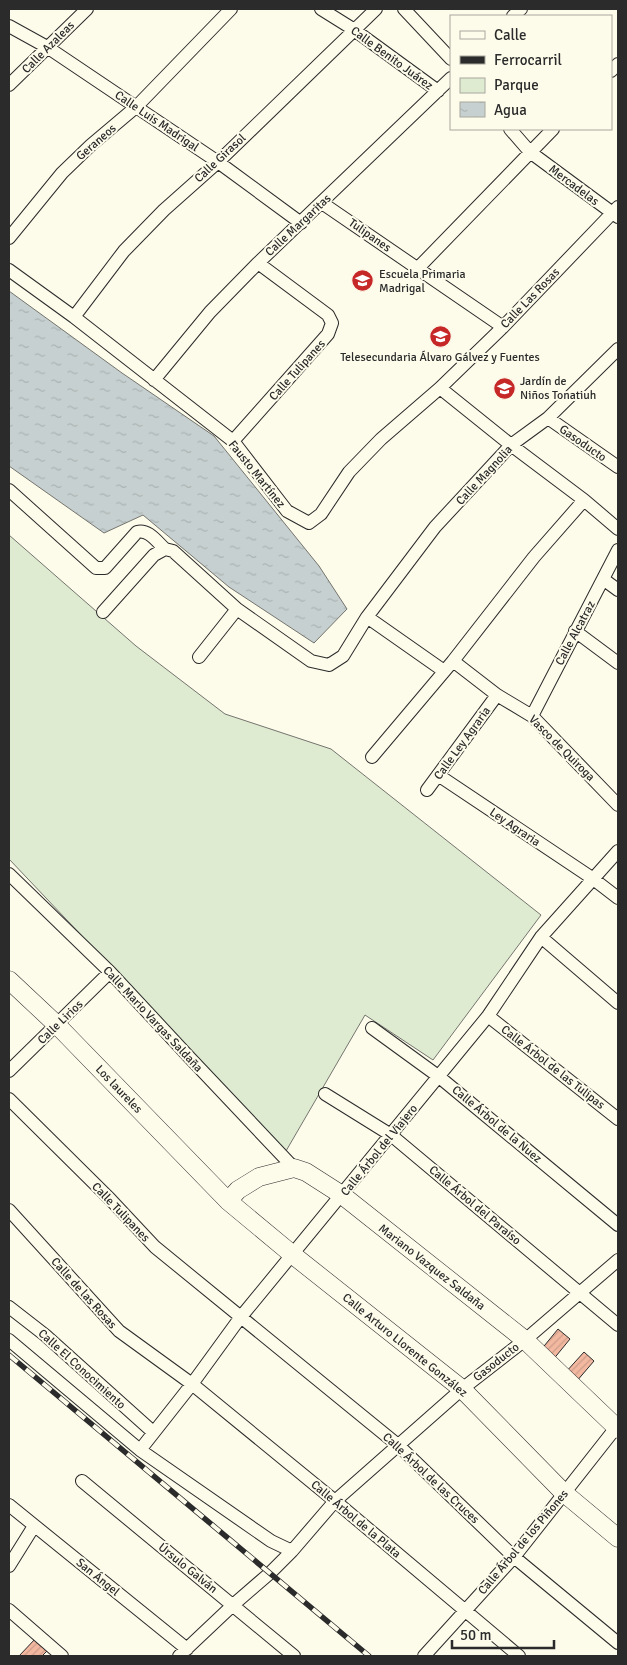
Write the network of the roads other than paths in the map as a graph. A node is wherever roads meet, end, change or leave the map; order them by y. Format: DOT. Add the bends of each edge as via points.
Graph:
graph roads {
  1 [pos="87,9"];
  2 [pos="231,9"];
  3 [pos="321,9"];
  4 [pos="376,9"];
  5 [pos="404,9"];
  6 [pos="9,26"];
  7 [pos="353,29"];
  8 [pos="47,47"];
  9 [pos="450,58"];
  10 [pos="450,79"];
  11 [pos="9,85"];
  12 [pos="438,91"];
  13 [pos="136,107"];
  14 [pos="511,130"];
  15 [pos="551,130"];
  16 [pos="530,152"];
  17 [pos="218,162"];
  18 [pos="322,202"];
  19 [pos="616,212"];
  20 [pos="301,223"];
  21 [pos="9,238"];
  22 [pos="258,262"];
  23 [pos="418,268"];
  24 [pos="9,270"];
  25 [pos="74,317"];
  26 [pos="503,327"];
  27 [pos="618,349"];
  28 [pos="154,380"];
  29 [pos="440,388"];
  30 [pos="548,418"];
  31 [pos="233,441"];
  32 [pos="511,445"];
  33 [pos="618,467"];
  34 [pos="9,490"];
  35 [pos="584,500"];
  36 [pos="618,529"];
  37 [pos="165,549"];
  38 [pos="618,550"];
  39 [pos="603,579"];
  40 [pos="618,590"];
  41 [pos="237,609"];
  42 [pos="103,612"];
  43 [pos="367,617"];
  44 [pos="575,632"];
  45 [pos="200,657"];
  46 [pos="453,661"];
  47 [pos="618,663"];
  48 [pos="444,671"];
  49 [pos="497,695"];
  50 [pos="532,716"];
  51 [pos="372,757"];
  52 [pos="438,775"];
  53 [pos="427,790"];
  54 [pos="618,805"];
  55 [pos="618,851"];
  56 [pos="9,874"];
  57 [pos="592,878"];
  58 [pos="618,898"];
  59 [pos="541,937"];
  60 [pos="110,972"];
  61 [pos="9,980"];
  62 [pos="618,1003"];
  63 [pos="488,1016"];
  64 [pos="57,1025"];
  65 [pos="372,1028"];
  66 [pos="9,1071"];
  67 [pos="438,1076"];
  68 [pos="326,1094"];
  69 [pos="9,1099"];
  70 [pos="618,1118"];
  71 [pos="391,1135"];
  72 [pos="294,1168"];
  73 [pos="342,1195"];
  74 [pos="228,1201"];
  75 [pos="9,1210"];
  76 [pos="618,1225"];
  77 [pos="293,1255"];
  78 [pos="618,1260"];
  79 [pos="578,1293"];
  80 [pos="9,1307"];
  81 [pos="240,1318"];
  82 [pos="618,1325"];
  83 [pos="9,1340"];
  84 [pos="525,1340"];
  85 [pos="192,1384"];
  86 [pos="462,1389"];
  87 [pos="618,1427"];
  88 [pos="153,1432"];
  89 [pos="399,1446"];
  90 [pos="140,1450"];
  91 [pos="82,1482"];
  92 [pos="564,1493"];
  93 [pos="335,1501"];
  94 [pos="9,1505"];
  95 [pos="34,1526"];
  96 [pos="618,1538"];
  97 [pos="292,1552"];
  98 [pos="514,1557"];
  99 [pos="9,1566"];
  100 [pos="232,1605"];
  101 [pos="9,1610"];
  102 [pos="466,1610"];
  103 [pos="618,1643"];
  104 [pos="183,1652"];
  105 [pos="288,1654"];
  106 [pos="62,1656"];
  107 [pos="424,1656"];
  108 [pos="519,1656"];
  1 -- 8 [label="street, Calle Azaleas"];
  2 -- 13 [label="street, Geraneos"];
  3 -- 7 [label="street, Calle Benito Juárez"];
  4 -- 7 [label="street, Calle Girasol"];
  5 -- 9 [label="street"];
  6 -- 8 [label="street, Calle Luis Madrigal"];
  7 -- 12 [label="street, Calle Benito Juárez"];
  7 -- 17 [label="street, Calle Girasol"];
  8 -- 11 [label="street, Calle Azaleas"];
  8 -- 13 [label="street, Calle Luis Madrigal"];
  10 -- 12 [label="street, Calle Margaritas"];
  12 -- 18 [label="street, Calle Margaritas"];
  13 -- 17 [label="street, Calle Luis Madrigal"];
  13 -- 21 [label="street, Geraneos" via="62,173"];
  14 -- 16 [label="street, Mercadelas"];
  15 -- 16 [label="street"];
  16 -- 19 [label="street, Mercadelas"];
  16 -- 23 [label="street"];
  17 -- 20 [label="street, Calle Luis Madrigal"];
  17 -- 25 [label="street, Calle Girasol" via="124,251"];
  18 -- 20 [label="street, Calle Margaritas"];
  18 -- 23 [label="street, Tulipanes"];
  19 -- 26 [label="street, Calle Las Rosas"];
  20 -- 22 [label="street, Calle Margaritas"];
  22 -- 28 [label="street, Calle Margaritas" via="210,312"];
  22 -- 31 [label="street, Calle Tulipanes" via="328,314 332,323 328,334"];
  23 -- 26 [label="street"];
  24 -- 25 [label="street, Fausto Martínez"];
  25 -- 28 [label="street, Fausto Martínez"];
  26 -- 29 [label="street, Calle Las Rosas"];
  27 -- 30 [label="street, Calle Magnolia"];
  28 -- 31 [label="street, Fausto Martínez"];
  29 -- 31 [label="street, Fausto Martínez" via="368,452 349,472 321,514 309,523 287,511"];
  29 -- 32 [label="street"];
  30 -- 32 [label="street, Calle Magnolia"];
  30 -- 33 [label="street, Gasoducto"];
  32 -- 35 [label="street"];
  32 -- 43 [label="street, Calle Magnolia" via="435,527"];
  34 -- 37 [label="street, Calle Magnolia" via="96,568 105,568 137,532 148,533"];
  35 -- 36 [label="street"];
  35 -- 46 [label="street" via="534,556"];
  37 -- 41 [label="street, Calle Magnolia" via="172,551"];
  37 -- 42 [label="street" via="154,554"];
  38 -- 39 [label="street, Calle Alcatraz"];
  39 -- 40 [label="street"];
  39 -- 44 [label="street, Calle Alcatraz"];
  41 -- 43 [label="street, Calle Magnolia" via="311,661 329,665 343,656"];
  41 -- 45 [label="street"];
  43 -- 48 [label="street"];
  44 -- 47 [label="street"];
  44 -- 50 [label="street, Calle Alcatraz"];
  46 -- 48 [label="street"];
  46 -- 49 [label="street, Vasco de Quiroga"];
  48 -- 51 [label="street"];
  49 -- 50 [label="street, Vasco de Quiroga"];
  49 -- 52 [label="street, Calle Ley Agraria"];
  50 -- 54 [label="street, Vasco de Quiroga"];
  52 -- 53 [label="street, Calle Ley Agraria"];
  52 -- 57 [label="street, Ley Agraria"];
  55 -- 57 [label="street, Calle Árbol del Viajero"];
  56 -- 60 [label="street, Calle Mario Vargas Saldaña"];
  57 -- 58 [label="street, Ley Agraria"];
  57 -- 59 [label="street, Calle Árbol del Viajero"];
  59 -- 62 [label="street"];
  59 -- 63 [label="street, Calle Árbol del Viajero"];
  60 -- 64 [label="street, Calle Lirios"];
  60 -- 72 [label="street, Calle Mario Vargas Saldaña"];
  61 -- 64 [label="street, Los laureles"];
  63 -- 67 [label="street, Calle Árbol del Viajero"];
  63 -- 70 [label="street, Calle Árbol de las Tulipas"];
  64 -- 66 [label="street, Calle Lirios"];
  64 -- 74 [label="street, Los laureles"];
  65 -- 67 [label="street, Calle Árbol de la Nuez"];
  67 -- 71 [label="street, Calle Árbol del Viajero"];
  67 -- 76 [label="street, Calle Árbol de la Nuez"];
  68 -- 71 [label="street, Calle Árbol del Paraíso"];
  69 -- 81 [label="street, Calle Tulipanes" via="155,1247"];
  71 -- 73 [label="street, Calle Árbol del Viajero"];
  71 -- 79 [label="street, Calle Árbol del Paraíso"];
  72 -- 73 [label="street, Mariano Vazquez Saldaña"];
  72 -- 74 [label="street" via="259,1177 238,1190"];
  73 -- 77 [label="street, Calle Árbol del Viajero"];
  73 -- 84 [label="street, Mariano Vazquez Saldaña"];
  74 -- 77 [label="street, Calle Arturo Llorente González"];
  75 -- 85 [label="street, Calle de las Rosas" via="119,1331"];
  77 -- 81 [label="street, Calle Árbol del Viajero"];
  77 -- 86 [label="street, Calle Arturo Llorente González"];
  78 -- 79 [label="street, Gasoducto"];
  79 -- 82 [label="street, Calle Árbol del Paraíso"];
  79 -- 84 [label="street, Gasoducto"];
  80 -- 88 [label="street, Calle El Conocimiento"];
  81 -- 85 [label="street, Calle Árbol del Viajero"];
  81 -- 89 [label="street, Calle Árbol de las Cruces"];
  83 -- 90 [label="street"];
  84 -- 86 [label="street, Gasoducto"];
  84 -- 87 [label="street, Mariano Vazquez Saldaña"];
  85 -- 88 [label="street, Calle Árbol del Viajero"];
  85 -- 93 [label="street, Calle Árbol de la Plata"];
  86 -- 89 [label="street, Gasoducto"];
  86 -- 92 [label="street, Calle Arturo Llorente González"];
  87 -- 92 [label="street, Calle Árbol de los Piñones"];
  88 -- 90 [label="street, Calle Árbol del Viajero"];
  89 -- 93 [label="street, Gasoducto"];
  89 -- 98 [label="street, Calle Árbol de las Cruces"];
  90 -- 97 [label="street" via="272,1542"];
  91 -- 100 [label="street, Úrsulo Galván"];
  92 -- 96 [label="street, Calle Arturo Llorente González"];
  92 -- 98 [label="street, Calle Árbol de los Piñones"];
  93 -- 97 [label="street, Gasoducto"];
  93 -- 102 [label="street, Calle Árbol de la Plata"];
  94 -- 95 [label="street, San Ángel"];
  95 -- 99 [label="street"];
  95 -- 104 [label="street, San Ángel"];
  97 -- 100 [label="street, Gasoducto"];
  98 -- 102 [label="street, Calle Árbol de los Piñones"];
  98 -- 103 [label="street, Calle Árbol de las Cruces"];
  100 -- 104 [label="street, Gasoducto"];
  100 -- 105 [label="street, Úrsulo Galván"];
  101 -- 106 [label="street"];
  102 -- 107 [label="street, Calle Árbol de los Piñones"];
  102 -- 108 [label="street, Calle Árbol de la Plata"];
}
